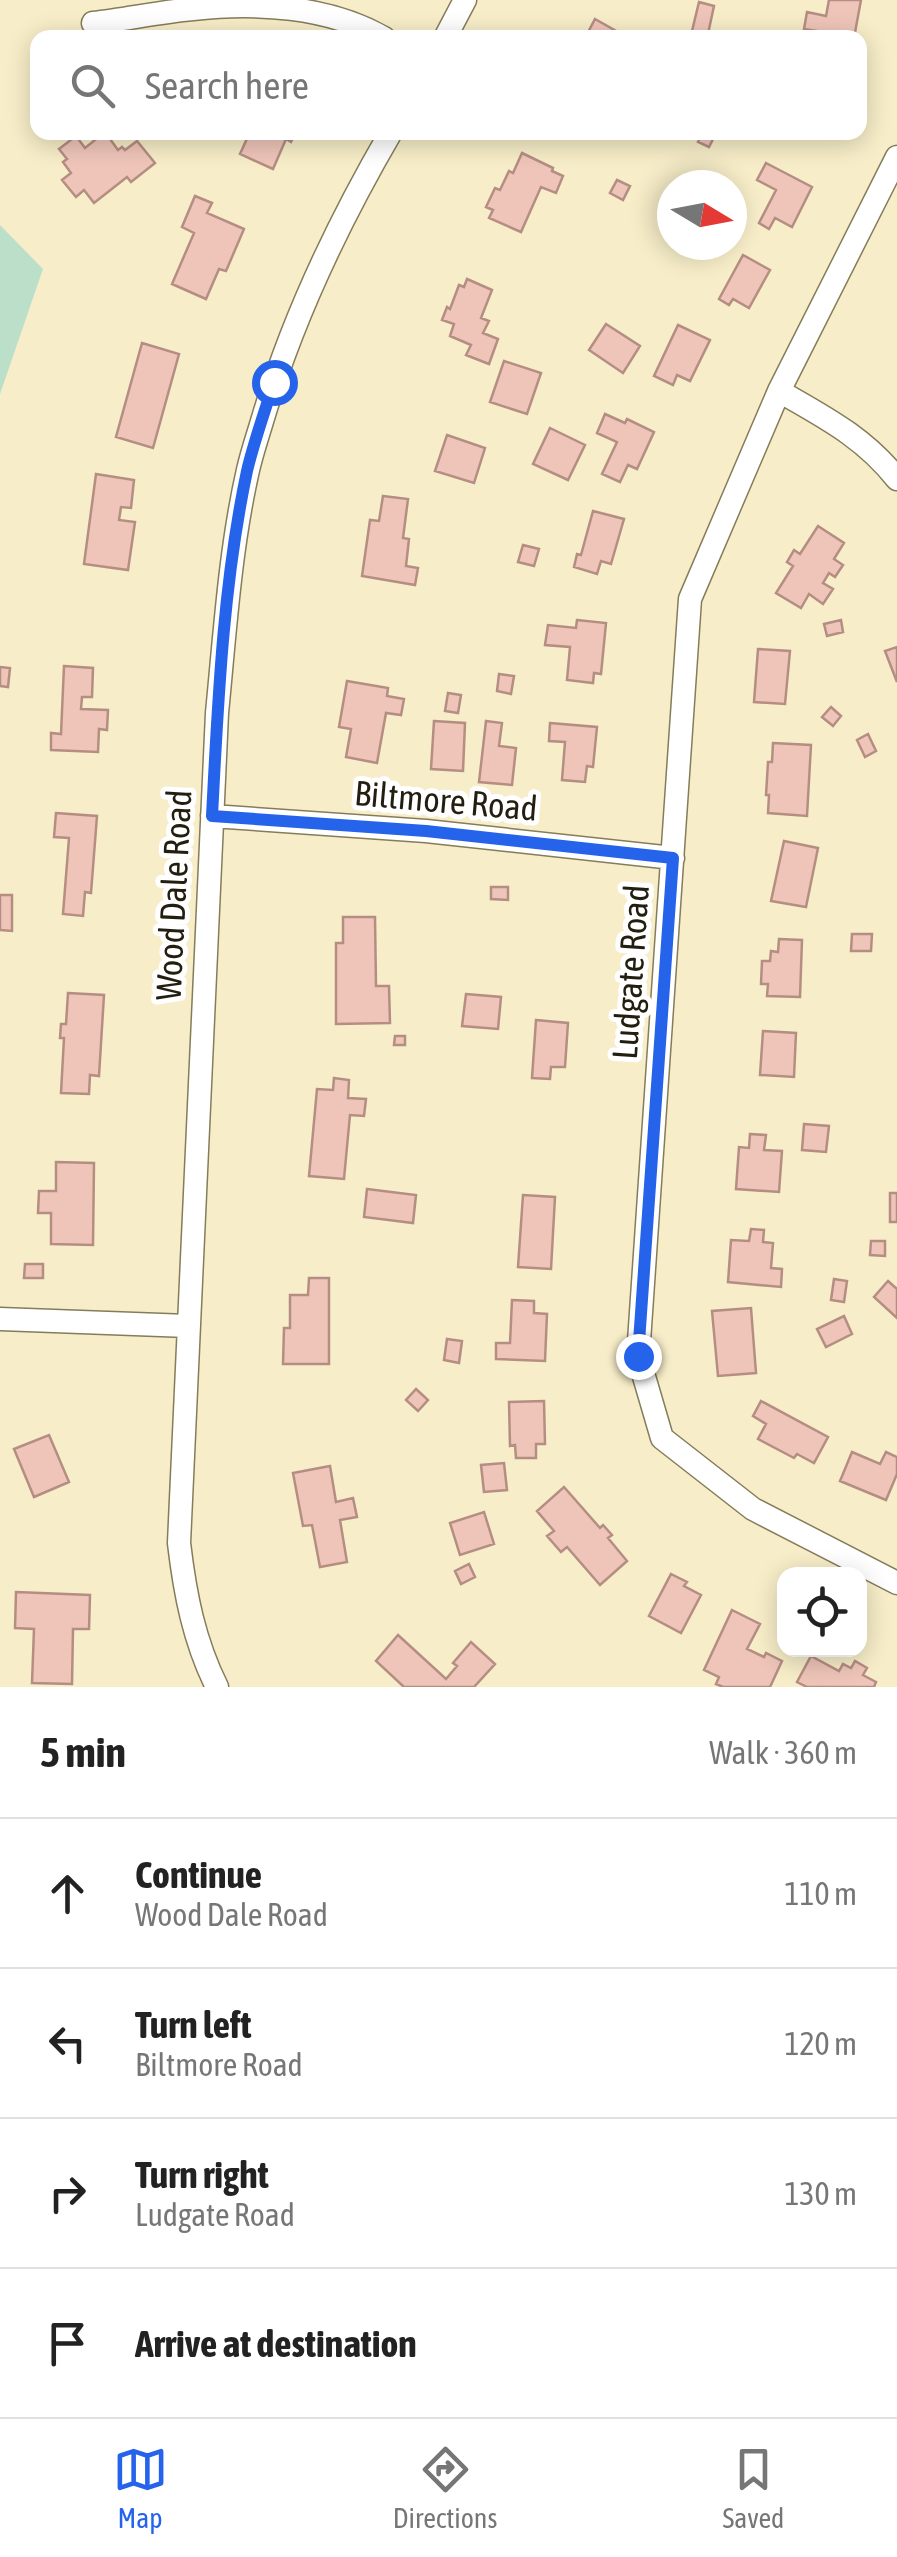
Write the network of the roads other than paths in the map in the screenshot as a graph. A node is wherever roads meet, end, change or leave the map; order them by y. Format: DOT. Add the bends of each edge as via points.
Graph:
graph roads {
  1 [pos="466,0"];
  2 [pos="93,22"];
  3 [pos="364,30"];
  4 [pos="449,30"];
  5 [pos="386,140"];
  6 [pos="897,157"];
  7 [pos="779,391"];
  8 [pos="897,479"];
  9 [pos="212,816"];
  10 [pos="673,858"];
  11 [pos="0,1319"];
  12 [pos="188,1326"];
  13 [pos="897,1583"];
  14 [pos="218,1687"];
  1 -- 4 [label="street"];
  2 -- 3 [label="street" via="246,6 293,9"];
  5 -- 9 [label="street, Wood Dale Road" via="305,298 248,469 230,579"];
  6 -- 7 [label="street, Ludgate Road"];
  7 -- 8 [label="street" via="849,432"];
  7 -- 10 [label="street, Ludgate Road" via="690,599"];
  9 -- 10 [label="street, Biltmore Road"];
  9 -- 12 [label="street, Wood Dale Road"];
  10 -- 13 [label="street, Ludgate Road" via="638,1356 662,1438 753,1508"];
  11 -- 12 [label="street"];
  12 -- 14 [label="street, Wood Dale Road" via="179,1543 196,1635"];
}
